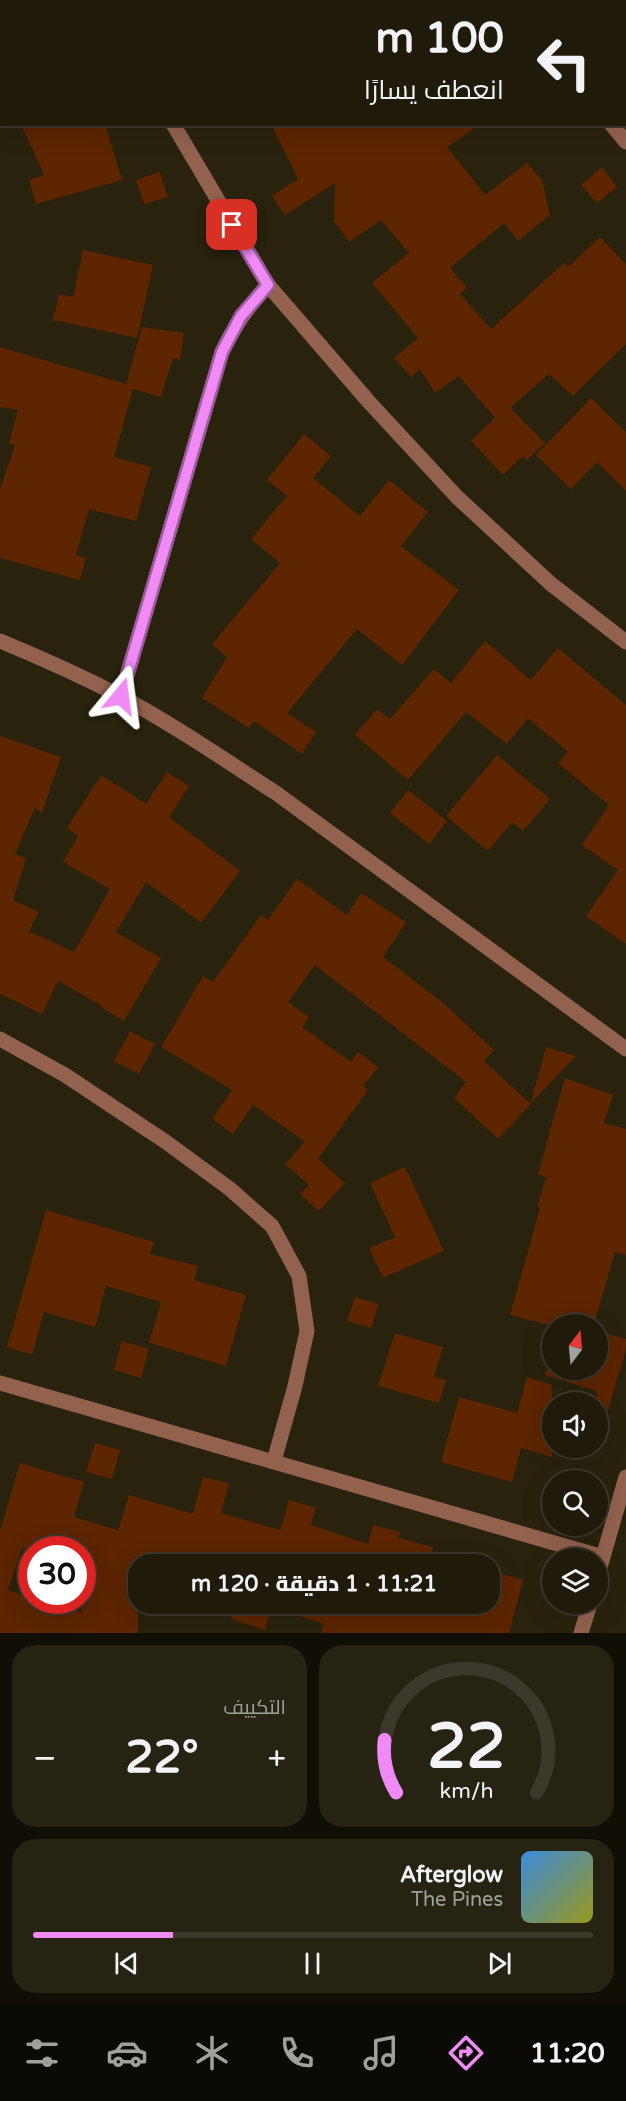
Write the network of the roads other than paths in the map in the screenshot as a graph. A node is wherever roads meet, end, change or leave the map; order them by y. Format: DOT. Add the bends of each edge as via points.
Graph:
graph roads {
  1 [pos="174,126"];
  2 [pos="612,126"];
  3 [pos="626,142"];
  4 [pos="268,285"];
  5 [pos="0,641"];
  6 [pos="626,642"];
  7 [pos="121,696"];
  8 [pos="0,1039"];
  9 [pos="626,1049"];
  10 [pos="0,1383"];
  11 [pos="274,1461"];
  12 [pos="626,1477"];
  13 [pos="572,1548"];
  14 [pos="606,1548"];
  15 [pos="587,1614"];
  16 [pos="581,1633"];
  1 -- 4 [label="street"];
  2 -- 3 [label="street"];
  4 -- 6 [label="street" via="457,497 551,584"];
  4 -- 7 [label="street" via="233,327 222,352"];
  5 -- 7 [label="street"];
  7 -- 9 [label="street" via="276,793"];
  8 -- 11 [label="street" via="65,1075 166,1142 272,1226 299,1276 307,1331"];
  10 -- 11 [label="street"];
  11 -- 13 [label="street"];
  12 -- 14 [label="street"];
  15 -- 16 [label="street"];
}
